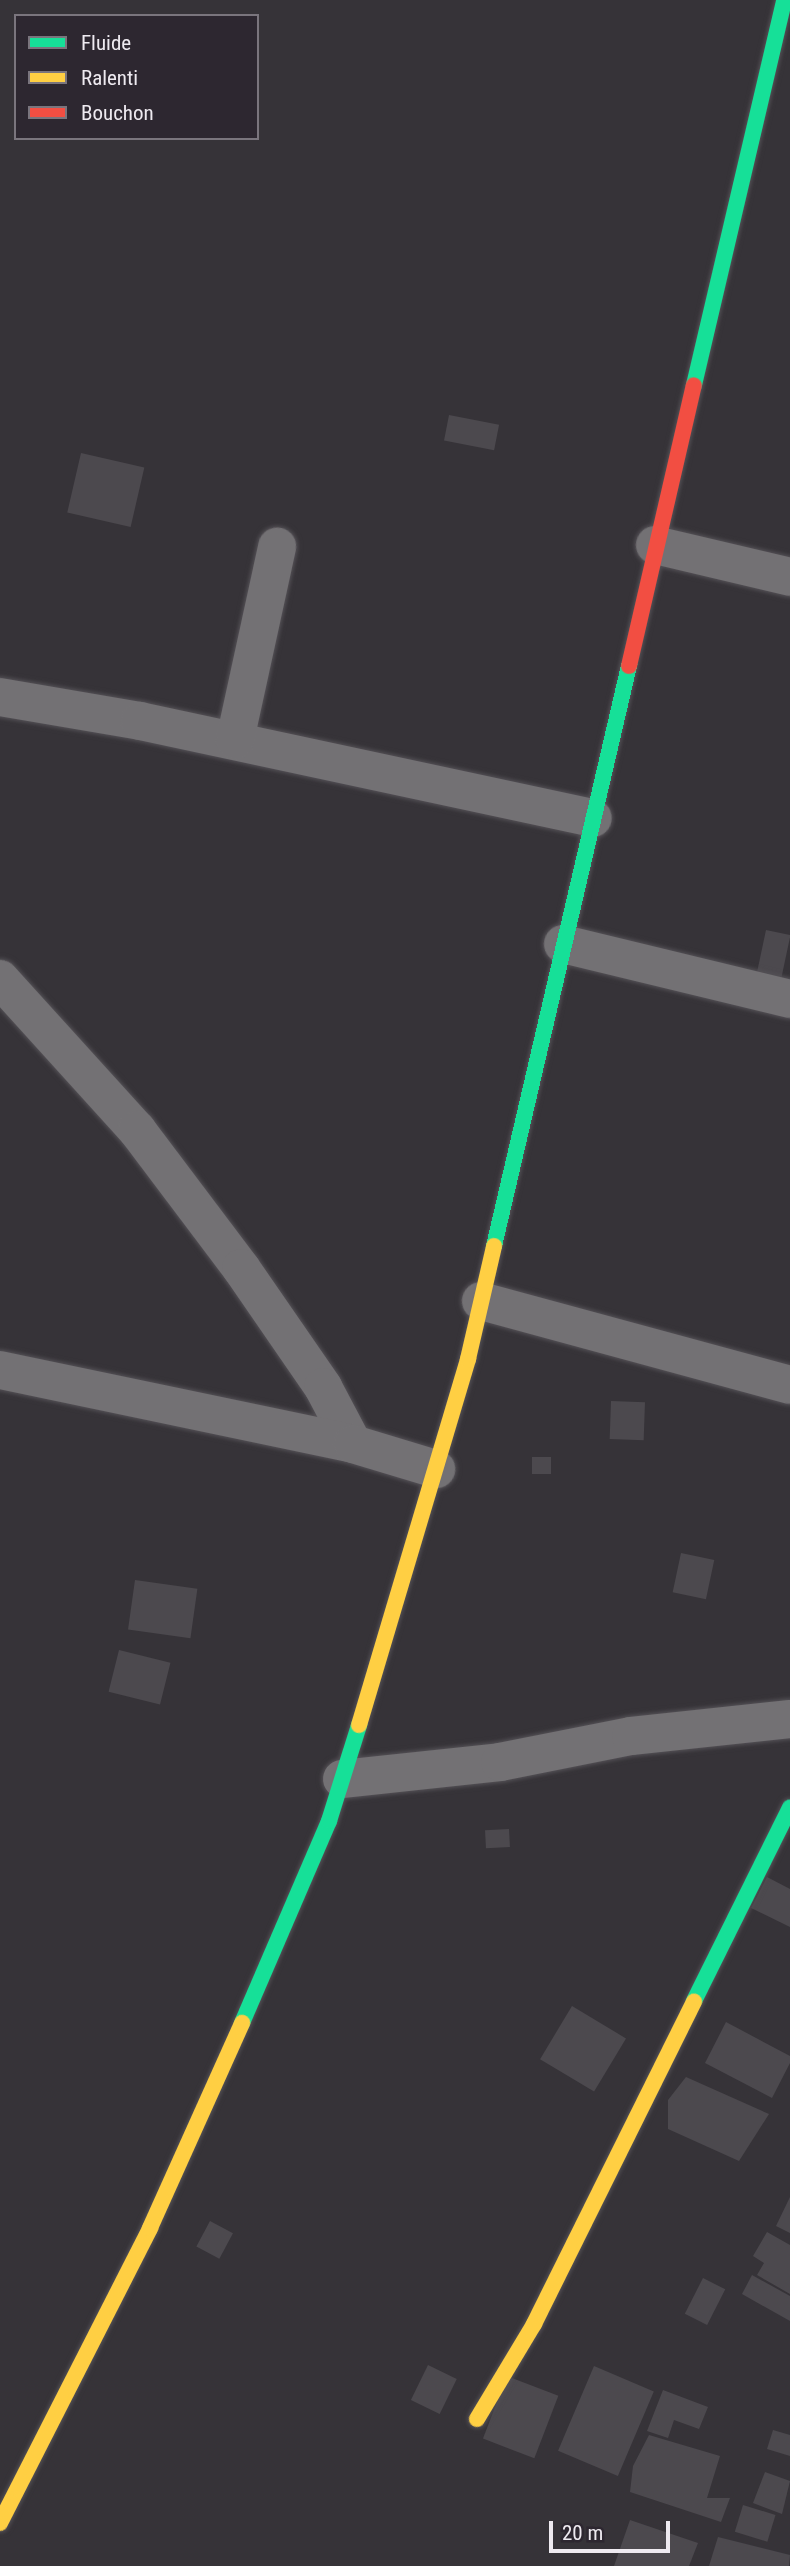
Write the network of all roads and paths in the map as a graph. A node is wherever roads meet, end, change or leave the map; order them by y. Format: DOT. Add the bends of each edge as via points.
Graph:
graph roads {
  1 [pos="784,0"];
  2 [pos="655,545"];
  3 [pos="277,547"];
  4 [pos="790,578"];
  5 [pos="0,697"];
  6 [pos="235,740"];
  7 [pos="593,818"];
  8 [pos="563,944"];
  9 [pos="0,979"];
  10 [pos="790,999"];
  11 [pos="481,1301"];
  12 [pos="0,1370"];
  13 [pos="790,1385"];
  14 [pos="353,1444"];
  15 [pos="436,1469"];
  16 [pos="790,1719"];
  17 [pos="342,1779"];
  18 [pos="790,1808"];
  19 [pos="477,2419"];
  20 [pos="0,2523"];
  1 -- 2 [label="main road"];
  2 -- 4 [label="street"];
  2 -- 7 [label="main road"];
  3 -- 6 [label="street"];
  5 -- 6 [label="street"];
  6 -- 7 [label="street"];
  7 -- 8 [label="main road"];
  8 -- 10 [label="street"];
  8 -- 11 [label="main road"];
  9 -- 14 [label="street" via="137,1130 323,1387"];
  11 -- 13 [label="street"];
  11 -- 15 [label="main road"];
  12 -- 14 [label="street"];
  14 -- 15 [label="street"];
  15 -- 17 [label="main road"];
  16 -- 17 [label="street" via="631,1736 500,1762"];
  17 -- 20 [label="main road" via="279,1939 150,2228"];
  18 -- 19 [label="main road" via="534,2324"];
}
